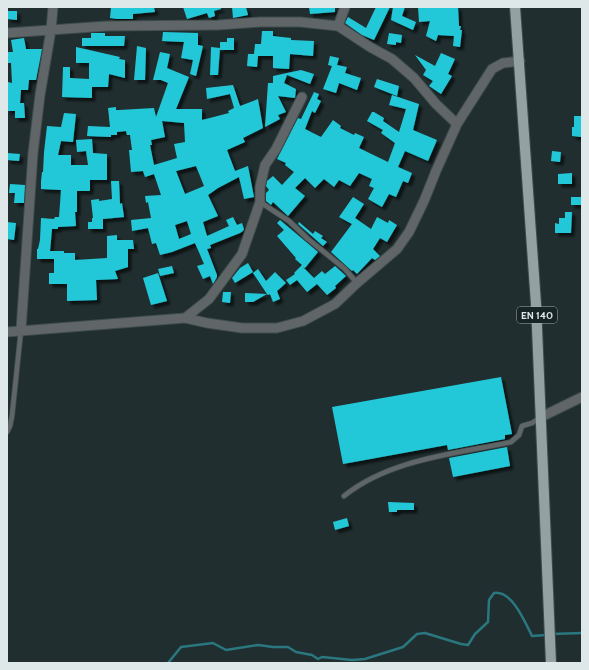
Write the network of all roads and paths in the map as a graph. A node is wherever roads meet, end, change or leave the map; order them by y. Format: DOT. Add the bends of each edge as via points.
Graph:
graph roads {
  1 [pos="53,7"];
  2 [pos="345,7"];
  3 [pos="516,7"];
  4 [pos="338,26"];
  5 [pos="51,30"];
  6 [pos="7,33"];
  7 [pos="520,61"];
  8 [pos="302,97"];
  9 [pos="457,124"];
  10 [pos="260,202"];
  11 [pos="357,283"];
  12 [pos="185,318"];
  13 [pos="21,330"];
  14 [pos="7,332"];
  15 [pos="582,397"];
  16 [pos="541,417"];
  17 [pos="7,432"];
  18 [pos="344,496"];
  19 [pos="551,663"];
  1 -- 5 [label="street"];
  2 -- 4 [label="street"];
  3 -- 7 [label="main road, EN 140"];
  4 -- 5 [label="street" via="300,22 260,22"];
  4 -- 9 [label="street" via="392,59 414,78"];
  5 -- 6 [label="street"];
  5 -- 13 [label="street" via="33,153"];
  7 -- 9 [label="street" via="503,63 492,69"];
  7 -- 16 [label="main road, EN 140"];
  8 -- 10 [label="street" via="276,149 265,165"];
  9 -- 11 [label="street" via="409,232 397,249"];
  10 -- 11 [label="lane" via="289,221 345,269"];
  10 -- 12 [label="street" via="242,254 209,299"];
  11 -- 12 [label="street" via="334,304 303,321 277,328 242,328"];
  12 -- 13 [label="street"];
  13 -- 14 [label="street"];
  13 -- 17 [label="lane" via="12,416"];
  15 -- 16 [label="street"];
  16 -- 18 [label="lane" via="522,426 519,435 511,442 403,465 355,487"];
  16 -- 19 [label="main road, EN 140"];
}
